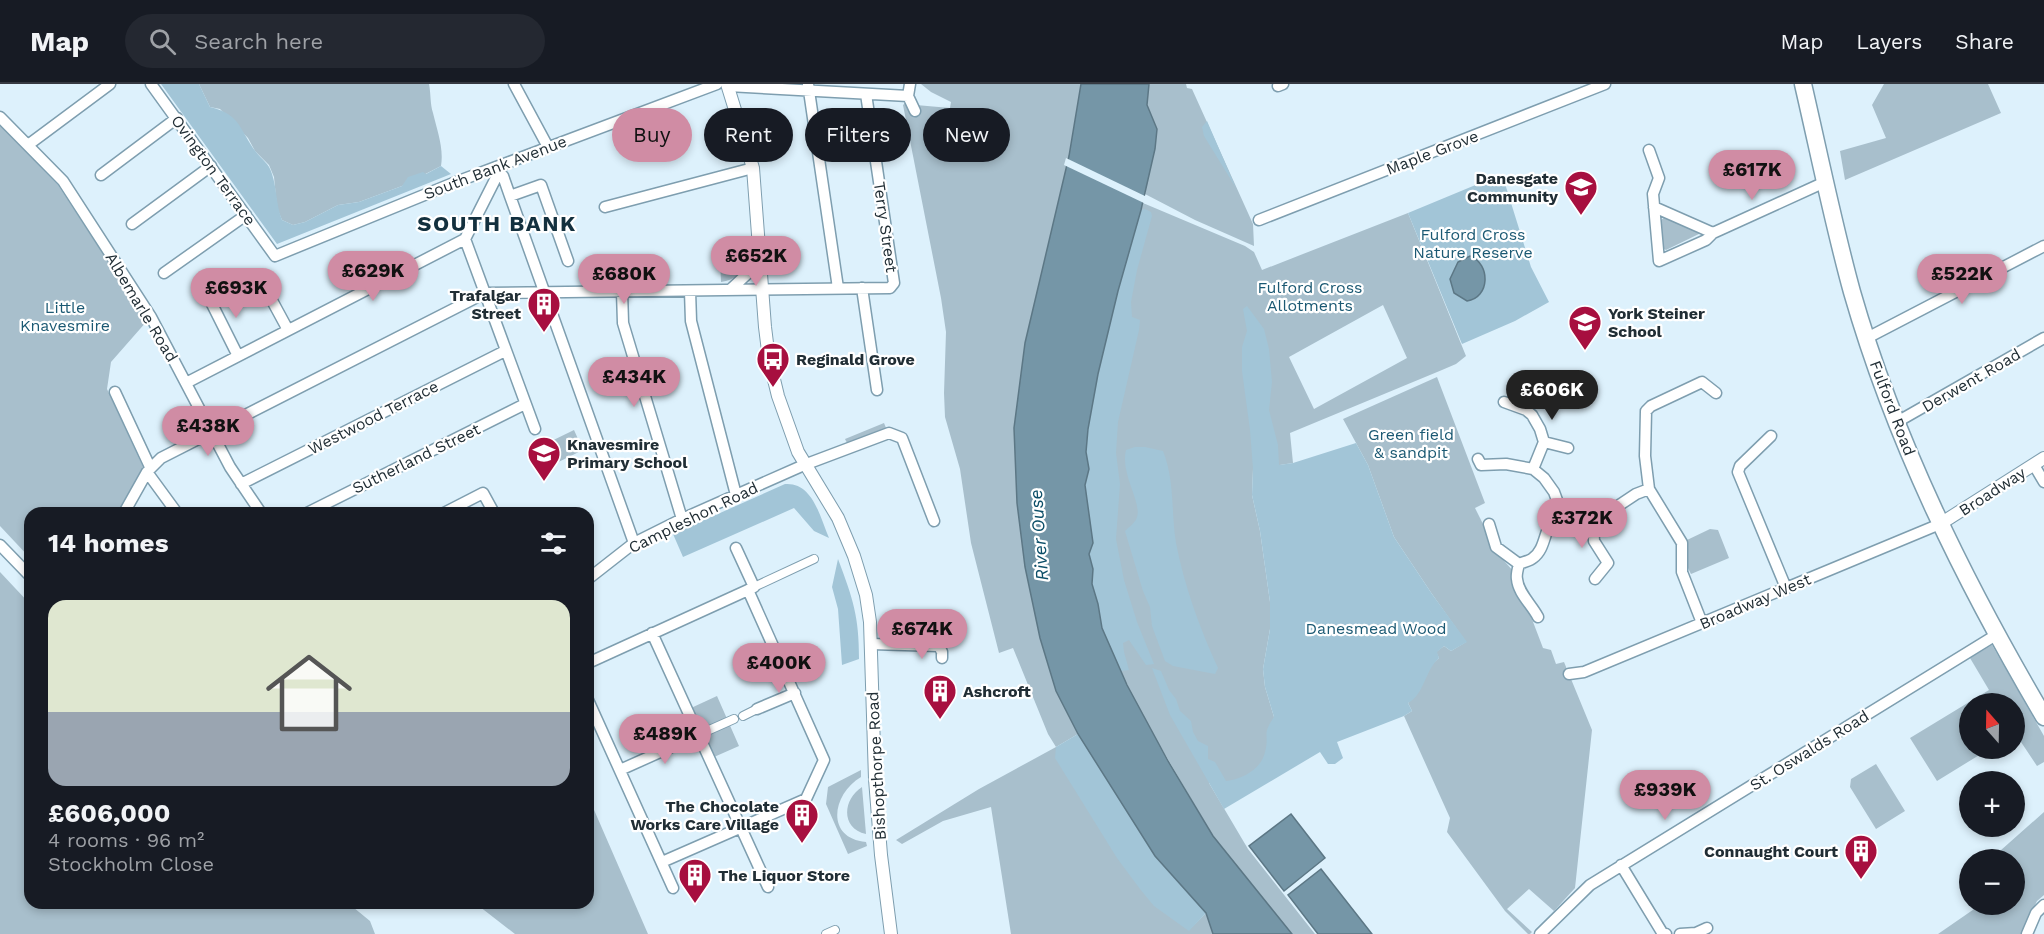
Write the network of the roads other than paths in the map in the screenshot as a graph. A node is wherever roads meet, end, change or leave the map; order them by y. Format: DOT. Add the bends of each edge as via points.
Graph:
graph roads {
  1 [pos="110,84"];
  2 [pos="151,84"];
  3 [pos="514,84"];
  4 [pos="724,84"];
  5 [pos="910,84"];
  6 [pos="1605,84"];
  7 [pos="1803,84"];
  8 [pos="809,87"];
  9 [pos="866,94"];
  10 [pos="908,96"];
  11 [pos="915,111"];
  12 [pos="0,117"];
  13 [pos="177,118"];
  14 [pos="28,145"];
  15 [pos="548,147"];
  16 [pos="1649,150"];
  17 [pos="211,166"];
  18 [pos="753,168"];
  19 [pos="501,169"];
  20 [pos="101,175"];
  21 [pos="1825,183"];
  22 [pos="510,196"];
  23 [pos="605,207"];
  24 [pos="1654,207"];
  25 [pos="246,214"];
  26 [pos="1259,220"];
  27 [pos="132,224"];
  28 [pos="1713,233"];
  29 [pos="465,239"];
  30 [pos="2044,246"];
  31 [pos="275,256"];
  32 [pos="568,261"];
  33 [pos="760,262"];
  34 [pos="164,273"];
  35 [pos="262,282"];
  36 [pos="838,288"];
  37 [pos="862,288"];
  38 [pos="731,289"];
  39 [pos="762,289"];
  40 [pos="622,291"];
  41 [pos="690,291"];
  42 [pos="544,292"];
  43 [pos="485,293"];
  44 [pos="208,296"];
  45 [pos="288,330"];
  46 [pos="1867,338"];
  47 [pos="2044,338"];
  48 [pos="505,351"];
  49 [pos="238,356"];
  50 [pos="186,383"];
  51 [pos="877,390"];
  52 [pos="115,392"];
  53 [pos="1716,393"];
  54 [pos="1504,402"];
  55 [pos="525,404"];
  56 [pos="1897,422"];
  57 [pos="535,429"];
  58 [pos="212,432"];
  59 [pos="1771,436"];
  60 [pos="1544,442"];
  61 [pos="1568,448"];
  62 [pos="1478,459"];
  63 [pos="2039,461"];
  64 [pos="804,465"];
  65 [pos="1533,469"];
  66 [pos="148,470"];
  67 [pos="2044,482"];
  68 [pos="241,484"];
  69 [pos="1649,489"];
  70 [pos="736,495"];
  71 [pos="127,507"];
  72 [pos="173,507"];
  73 [pos="257,507"];
  74 [pos="319,507"];
  75 [pos="456,507"];
  76 [pos="491,507"];
  77 [pos="1561,511"];
  78 [pos="682,519"];
  79 [pos="934,521"];
  80 [pos="1489,524"];
  81 [pos="1593,524"];
  82 [pos="1940,524"];
  83 [pos="634,543"];
  84 [pos="0,545"];
  85 [pos="736,548"];
  86 [pos="814,559"];
  87 [pos="1519,564"];
  88 [pos="24,570"];
  89 [pos="594,574"];
  90 [pos="1595,579"];
  91 [pos="751,588"];
  92 [pos="1786,588"];
  93 [pos="1538,617"];
  94 [pos="1702,623"];
  95 [pos="652,633"];
  96 [pos="939,634"];
  97 [pos="1996,635"];
  98 [pos="871,644"];
  99 [pos="939,646"];
  100 [pos="942,658"];
  101 [pos="594,660"];
  102 [pos="1569,674"];
  103 [pos="795,693"];
  104 [pos="757,709"];
  105 [pos="594,713"];
  106 [pos="2042,714"];
  107 [pos="743,716"];
  108 [pos="734,719"];
  109 [pos="698,735"];
  110 [pos="620,770"];
  111 [pos="741,828"];
  112 [pos="662,862"];
  113 [pos="1621,865"];
  114 [pos="768,887"];
  115 [pos="673,888"];
  116 [pos="2044,905"];
  117 [pos="1707,928"];
  118 [pos="834,930"];
  119 [pos="826,934"];
  120 [pos="891,934"];
  121 [pos="1540,934"];
  122 [pos="1664,934"];
  123 [pos="1680,934"];
  124 [pos="2027,934"];
  1 -- 14 [label="street"];
  2 -- 13 [label="street, Ovington Terrace"];
  3 -- 15 [label="street"];
  4 -- 8 [label="street"];
  4 -- 15 [label="street, South Bank Avenue"];
  4 -- 18 [label="street, Bishopthorpe Road"];
  5 -- 10 [label="street"];
  6 -- 26 [label="street, Maple Grove"];
  7 -- 21 [label="main road, Fulford Road"];
  8 -- 9 [label="street"];
  8 -- 36 [label="street"];
  9 -- 10 [label="street"];
  9 -- 37 [label="street, Terry Street" via="894,283 890,288"];
  10 -- 11 [label="street"];
  12 -- 14 [label="street, Albemarle Road"];
  13 -- 17 [label="street, Ovington Terrace"];
  13 -- 20 [label="street"];
  14 -- 50 [label="street, Albemarle Road" via="63,181 151,317"];
  15 -- 19 [label="street, South Bank Avenue"];
  16 -- 24 [label="street" via="1659,178 1653,194"];
  17 -- 25 [label="street, Ovington Terrace"];
  17 -- 27 [label="street"];
  18 -- 23 [label="street"];
  18 -- 33 [label="street, Bishopthorpe Road"];
  19 -- 22 [label="street"];
  19 -- 29 [label="street"];
  19 -- 31 [label="street, South Bank Avenue"];
  21 -- 28 [label="street"];
  21 -- 46 [label="main road, Fulford Road"];
  22 -- 32 [label="street" via="541,185"];
  22 -- 42 [label="street"];
  24 -- 28 [label="street"];
  24 -- 28 [label="street" via="1659,261"];
  25 -- 31 [label="street, Ovington Terrace"];
  25 -- 34 [label="street"];
  29 -- 43 [label="street"];
  29 -- 45 [label="street"];
  30 -- 46 [label="street"];
  33 -- 38 [label="street"];
  33 -- 39 [label="street, Bishopthorpe Road"];
  35 -- 45 [label="street"];
  36 -- 37 [label="street"];
  36 -- 39 [label="street"];
  37 -- 51 [label="street"];
  38 -- 39 [label="street"];
  38 -- 41 [label="street"];
  39 -- 64 [label="street, Bishopthorpe Road" via="769,359 786,422"];
  40 -- 41 [label="street"];
  40 -- 42 [label="street"];
  40 -- 78 [label="street" via="623,323"];
  41 -- 70 [label="street" via="691,321"];
  42 -- 43 [label="street"];
  42 -- 83 [label="street"];
  43 -- 48 [label="street"];
  43 -- 58 [label="street"];
  44 -- 49 [label="street"];
  45 -- 49 [label="street"];
  46 -- 56 [label="main road, Fulford Road"];
  47 -- 56 [label="street, Derwent Road"];
  48 -- 55 [label="street"];
  48 -- 68 [label="street, Westwood Terrace"];
  49 -- 50 [label="street"];
  50 -- 58 [label="street, Albemarle Road"];
  52 -- 66 [label="street"];
  53 -- 69 [label="street" via="1702,382 1646,411"];
  54 -- 60 [label="street" via="1532,415"];
  55 -- 57 [label="street"];
  55 -- 74 [label="street, Sutherland Street"];
  56 -- 82 [label="main road, Fulford Road"];
  58 -- 66 [label="street" via="160,458"];
  58 -- 68 [label="street, Albemarle Road"];
  59 -- 92 [label="street" via="1738,472"];
  60 -- 61 [label="street"];
  60 -- 65 [label="street"];
  62 -- 65 [label="street" via="1481,465"];
  63 -- 67 [label="street"];
  63 -- 82 [label="street, Broadway"];
  64 -- 70 [label="street, Campleshon Road"];
  64 -- 79 [label="street" via="889,433 902,438"];
  64 -- 98 [label="street, Bishopthorpe Road" via="832,508 854,556 866,595"];
  65 -- 77 [label="street" via="1554,492"];
  66 -- 71 [label="street"];
  66 -- 72 [label="street"];
  68 -- 73 [label="street, Albemarle Road"];
  69 -- 81 [label="street"];
  69 -- 94 [label="street" via="1682,543 1682,572"];
  70 -- 78 [label="street, Campleshon Road"];
  75 -- 76 [label="street" via="483,494"];
  77 -- 81 [label="street"];
  77 -- 87 [label="street" via="1546,529 1534,558"];
  78 -- 83 [label="street, Campleshon Road"];
  80 -- 87 [label="street" via="1496,547"];
  81 -- 90 [label="street" via="1594,541 1611,564"];
  82 -- 92 [label="street, Broadway West"];
  82 -- 97 [label="main road, Fulford Road"];
  83 -- 89 [label="street, Campleshon Road"];
  84 -- 88 [label="street"];
  85 -- 91 [label="street"];
  86 -- 91 [label="street"];
  87 -- 93 [label="street" via="1516,579"];
  91 -- 95 [label="street"];
  91 -- 103 [label="street"];
  92 -- 94 [label="street, Broadway West"];
  94 -- 102 [label="street, Broadway West" via="1584,672"];
  95 -- 101 [label="street"];
  95 -- 109 [label="street"];
  96 -- 99 [label="street"];
  97 -- 106 [label="main road, Fulford Road"];
  97 -- 113 [label="street, St. Oswalds Road"];
  98 -- 99 [label="street"];
  98 -- 120 [label="street, Bishopthorpe Road" via="875,779"];
  99 -- 100 [label="street"];
  103 -- 104 [label="street"];
  103 -- 111 [label="street" via="824,760 806,799"];
  104 -- 107 [label="street"];
  105 -- 110 [label="street"];
  108 -- 109 [label="street"];
  109 -- 110 [label="street"];
  109 -- 111 [label="street"];
  110 -- 112 [label="street"];
  111 -- 112 [label="street"];
  111 -- 114 [label="street"];
  112 -- 115 [label="street"];
  113 -- 121 [label="street, St. Oswalds Road" via="1584,890"];
  113 -- 122 [label="street"];
  116 -- 124 [label="street"];
  117 -- 123 [label="street"];
  118 -- 119 [label="street"];
}
